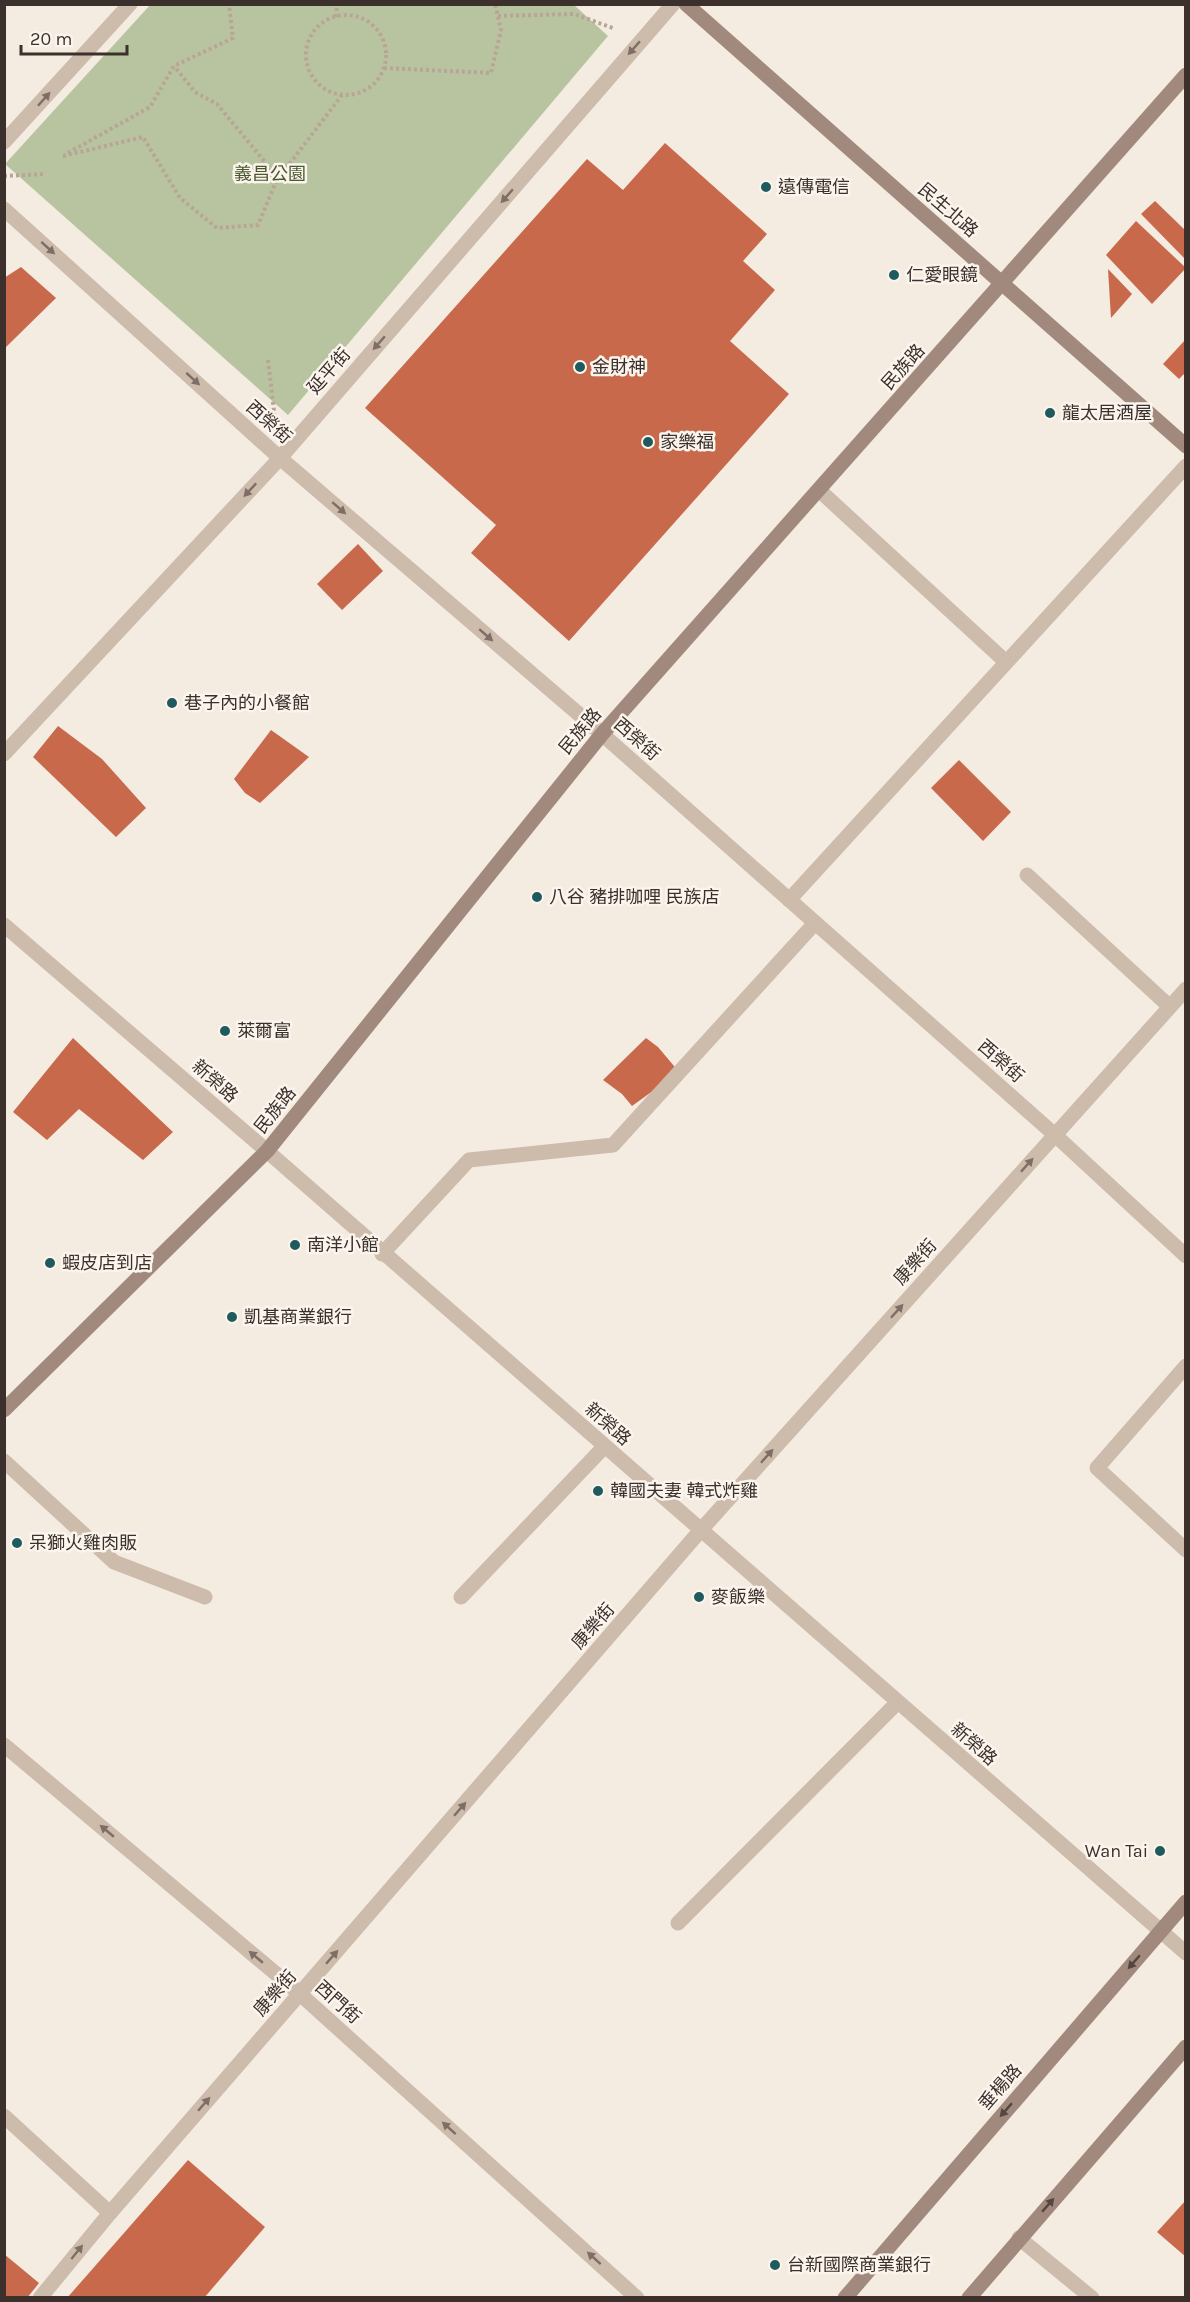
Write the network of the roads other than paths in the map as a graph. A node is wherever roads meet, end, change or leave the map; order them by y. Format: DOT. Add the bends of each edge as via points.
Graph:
graph roads {
  1 [pos="130,4"];
  2 [pos="673,4"];
  3 [pos="686,4"];
  4 [pos="1185,75"];
  5 [pos="4,142"];
  6 [pos="4,209"];
  7 [pos="1002,284"];
  8 [pos="1185,446"];
  9 [pos="280,458"];
  10 [pos="1185,466"];
  11 [pos="819,490"];
  12 [pos="1006,662"];
  13 [pos="602,734"];
  14 [pos="4,754"];
  15 [pos="1028,875"];
  16 [pos="789,900"];
  17 [pos="815,922"];
  18 [pos="4,925"];
  19 [pos="1185,989"];
  20 [pos="1169,1006"];
  21 [pos="1055,1135"];
  22 [pos="267,1151"];
  23 [pos="382,1254"];
  24 [pos="1185,1256"];
  25 [pos="1185,1366"];
  26 [pos="4,1410"];
  27 [pos="604,1447"];
  28 [pos="4,1461"];
  29 [pos="700,1531"];
  30 [pos="1185,1551"];
  31 [pos="205,1597"];
  32 [pos="461,1597"];
  33 [pos="897,1702"];
  34 [pos="4,1745"];
  35 [pos="1185,1902"];
  36 [pos="678,1923"];
  37 [pos="1160,1932"];
  38 [pos="1185,1953"];
  39 [pos="300,1994"];
  40 [pos="1185,2047"];
  41 [pos="4,2116"];
  42 [pos="110,2213"];
  43 [pos="1019,2238"];
  44 [pos="40,2298"];
  45 [pos="637,2298"];
  46 [pos="845,2298"];
  47 [pos="969,2298"];
  48 [pos="1092,2298"];
  5 -- 1 [label="street, one-way"];
  2 -- 9 [label="street, 延平街, one-way"];
  3 -- 7 [label="main road, 民生北路"];
  4 -- 7 [label="main road, 民族路"];
  6 -- 9 [label="street, 西榮街, one-way"];
  7 -- 8 [label="main road, 民生北路"];
  7 -- 11 [label="main road, 民族路"];
  9 -- 13 [label="street, 西榮街, one-way"];
  9 -- 14 [label="street, 延平街, one-way"];
  10 -- 12 [label="street"];
  11 -- 12 [label="street"];
  11 -- 13 [label="main road, 民族路"];
  12 -- 16 [label="street"];
  13 -- 16 [label="street, 西榮街"];
  13 -- 22 [label="main road, 民族路"];
  15 -- 20 [label="street"];
  16 -- 17 [label="street, 西榮街"];
  17 -- 21 [label="street, 西榮街"];
  17 -- 23 [label="street" via="613,1145 469,1160"];
  18 -- 22 [label="street, 新榮路"];
  19 -- 20 [label="street, 康樂街"];
  20 -- 21 [label="street, 康樂街"];
  21 -- 24 [label="street, 西榮街"];
  29 -- 21 [label="street, 康樂街, one-way"];
  22 -- 23 [label="street, 新榮路"];
  22 -- 26 [label="main road, 民族路"];
  23 -- 27 [label="street, 新榮路"];
  25 -- 30 [label="street" via="1097,1468"];
  27 -- 29 [label="street, 新榮路"];
  27 -- 32 [label="street"];
  28 -- 31 [label="street" via="114,1562"];
  29 -- 33 [label="street, 新榮路"];
  39 -- 29 [label="street, 康樂街, one-way"];
  33 -- 36 [label="street"];
  33 -- 37 [label="street, 新榮路"];
  39 -- 34 [label="street, 西門街, one-way"];
  35 -- 37 [label="main road, 垂楊路"];
  37 -- 38 [label="street, 新榮路"];
  37 -- 46 [label="main road, 垂楊路, one-way"];
  42 -- 39 [label="street, 康樂街, one-way"];
  45 -- 39 [label="street, 西門街, one-way"];
  43 -- 40 [label="main road, one-way"];
  41 -- 42 [label="street"];
  44 -- 42 [label="street, 康樂街, one-way"];
  43 -- 47 [label="main road"];
  43 -- 48 [label="street"];
}
